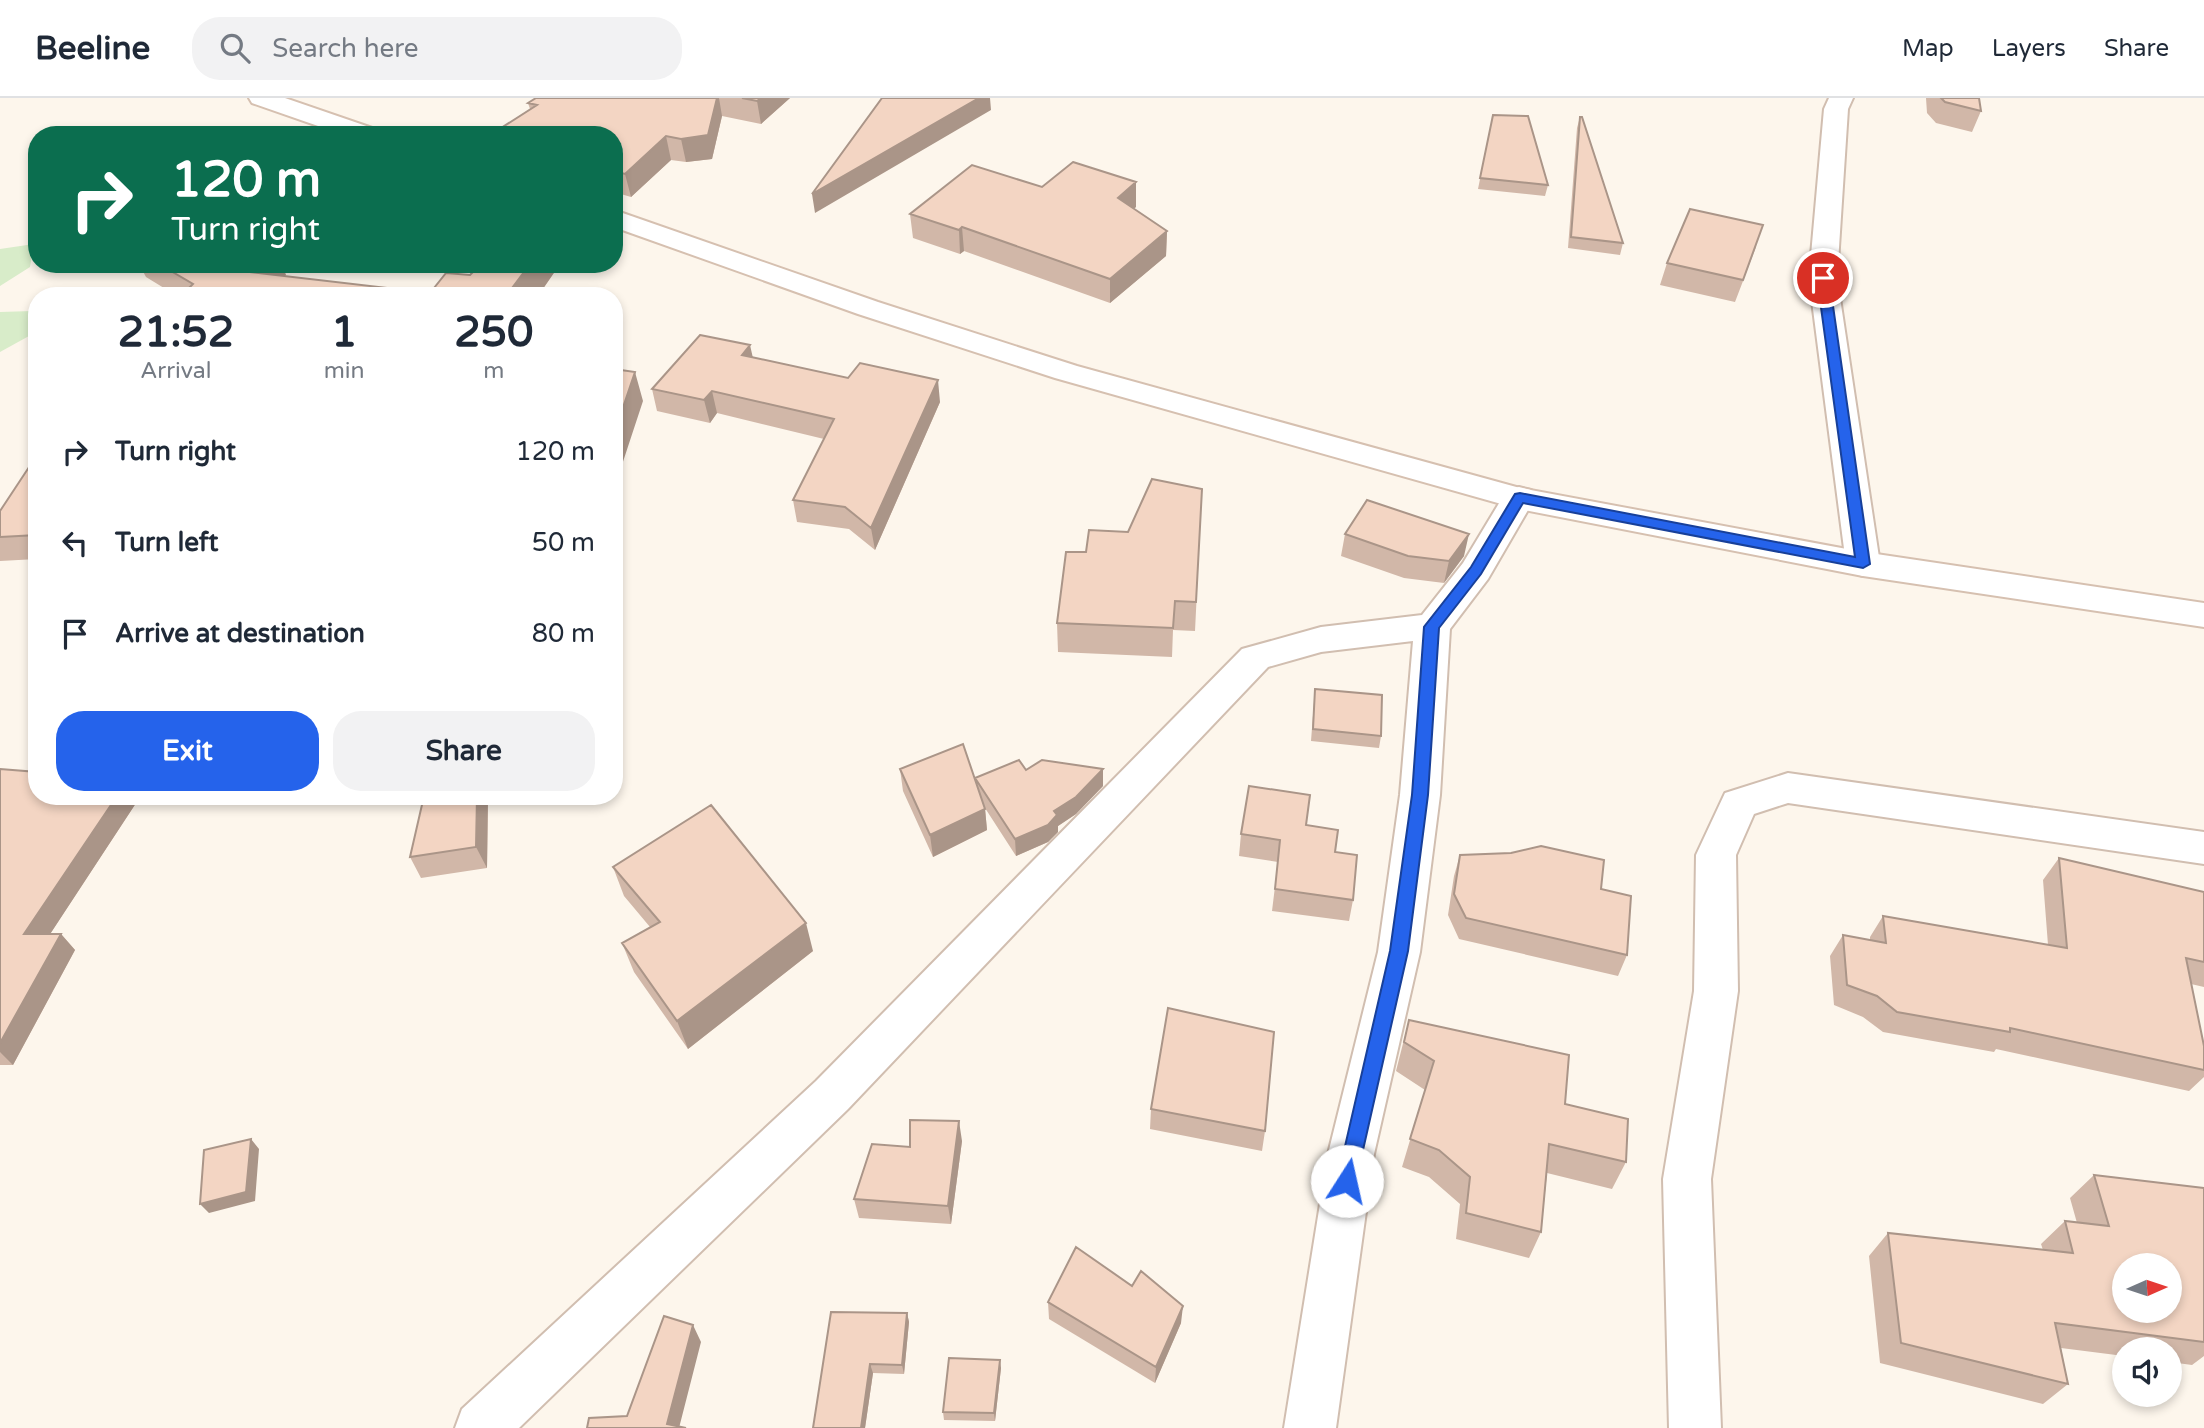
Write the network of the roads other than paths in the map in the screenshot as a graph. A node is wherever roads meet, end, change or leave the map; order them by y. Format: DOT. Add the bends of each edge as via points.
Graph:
graph roads {
  1 [pos="261,98"];
  2 [pos="1841,98"];
  3 [pos="343,126"];
  4 [pos="623,221"];
  5 [pos="1520,498"];
  6 [pos="1863,564"];
  7 [pos="2204,615"];
  8 [pos="1432,627"];
  9 [pos="2204,848"];
  10 [pos="481,1428"];
  11 [pos="1310,1428"];
  12 [pos="1695,1428"];
  1 -- 3 [label="street"];
  2 -- 6 [label="street" via="1836,109 1823,278"];
  4 -- 5 [label="street" via="1066,372"];
  5 -- 6 [label="street"];
  5 -- 8 [label="street" via="1476,571"];
  6 -- 7 [label="street"];
  8 -- 10 [label="street" via="1340,633 1255,658 832,1095"];
  8 -- 11 [label="street" via="1420,795 1399,951 1351,1154"];
  9 -- 12 [label="street" via="1788,788 1738,804 1716,855 1716,991 1687,1179"];
}
